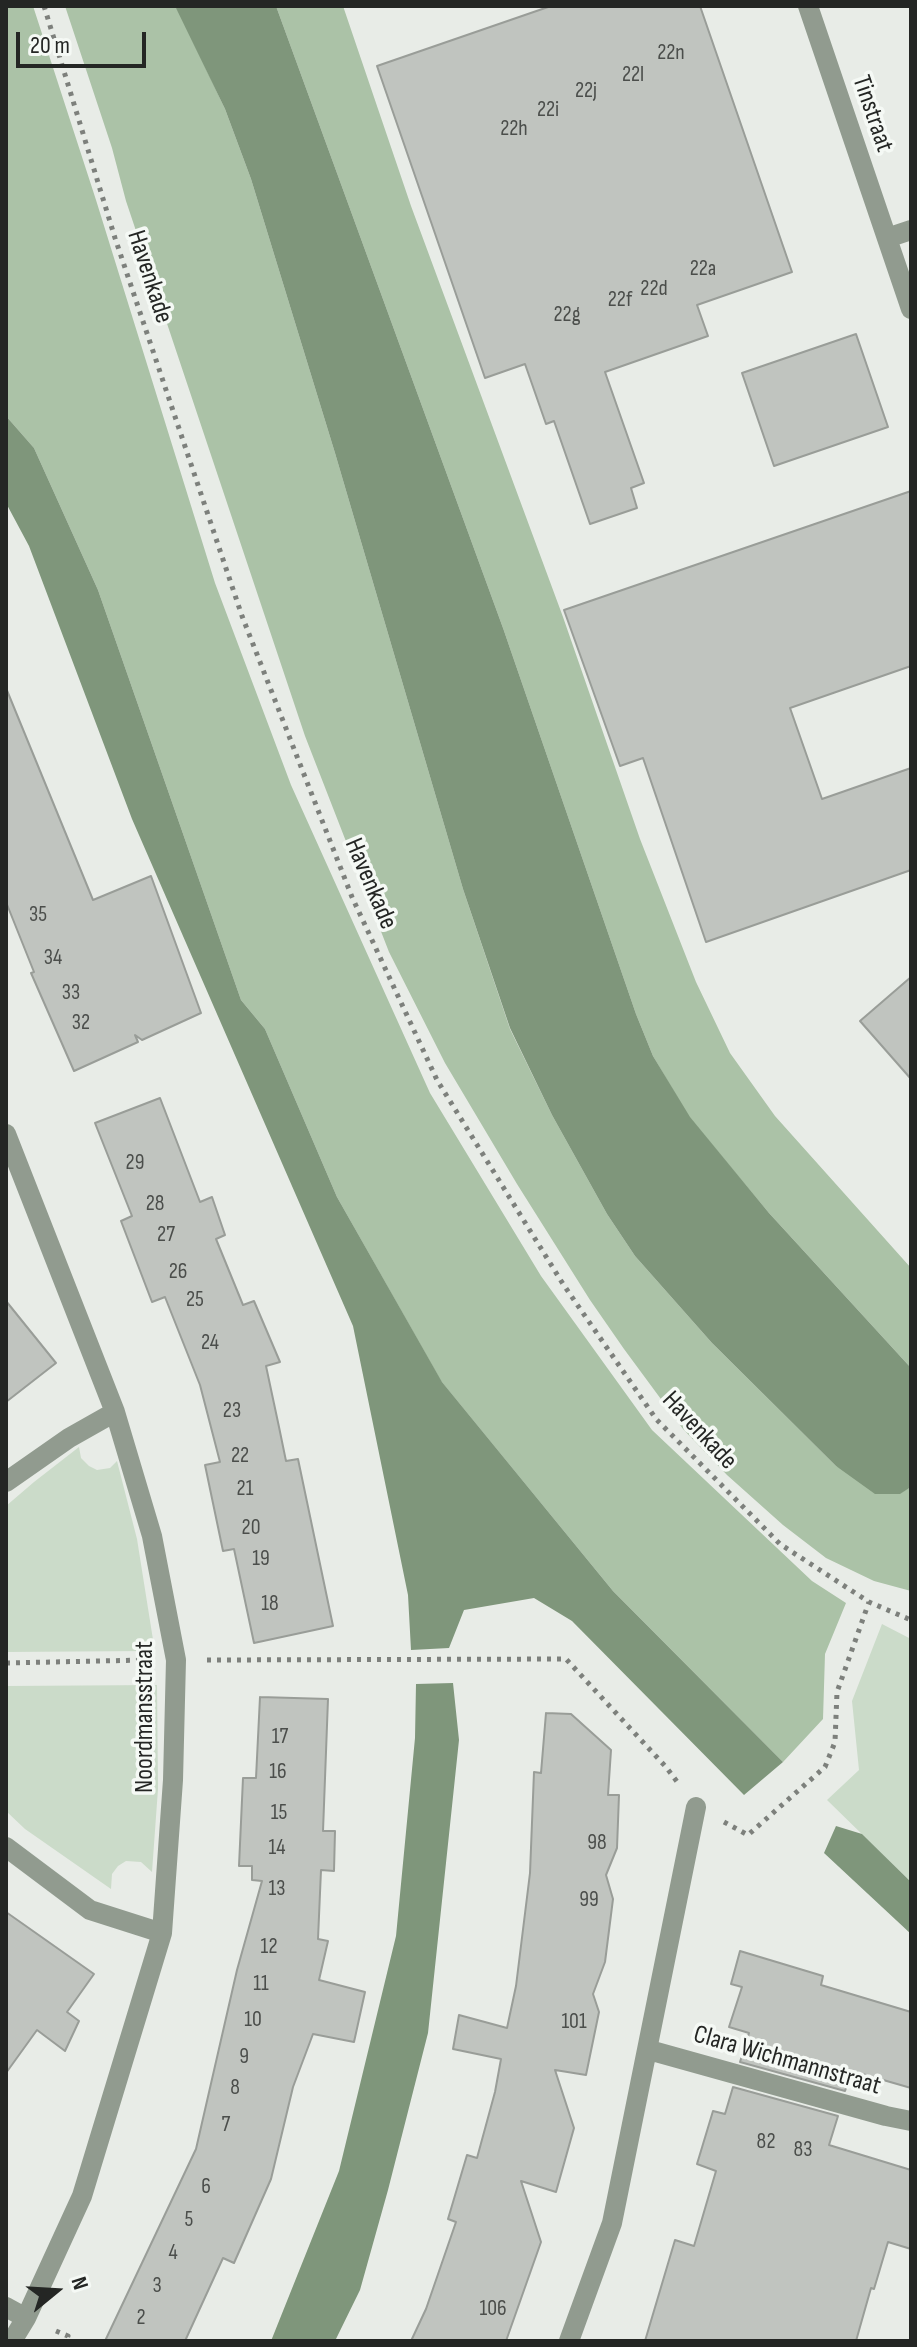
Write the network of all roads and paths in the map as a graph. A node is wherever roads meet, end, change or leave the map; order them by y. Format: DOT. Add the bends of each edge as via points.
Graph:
graph roads {
  1 [pos="44,6"];
  2 [pos="808,6"];
  3 [pos="911,230"];
  4 [pos="887,238"];
  5 [pos="911,309"];
  6 [pos="6,1134"];
  7 [pos="115,1412"];
  8 [pos="6,1482"];
  9 [pos="869,1602"];
  10 [pos="911,1620"];
  11 [pos="176,1660"];
  12 [pos="6,1663"];
  13 [pos="696,1807"];
  14 [pos="6,1847"];
  15 [pos="162,1933"];
  16 [pos="649,2050"];
  17 [pos="911,2121"];
  18 [pos="6,2307"];
  19 [pos="26,2318"];
  20 [pos="12,2341"];
  21 [pos="569,2341"];
  1 -- 9 [label="path, Havenkade" via="115,238 242,616 352,897 437,1080 563,1284 656,1419 780,1544"];
  2 -- 4 [label="street, Tinstraat"];
  3 -- 4 [label="street"];
  4 -- 5 [label="street, Tinstraat"];
  6 -- 7 [label="street, Noordmansstraat"];
  7 -- 8 [label="street"];
  7 -- 11 [label="street, Noordmansstraat" via="152,1536"];
  9 -- 10 [label="path, Havenkade"];
  9 -- 13 [label="path" via="837,1692 835,1742 825,1767 748,1835"];
  11 -- 12 [label="path"];
  11 -- 13 [label="path" via="566,1659"];
  11 -- 15 [label="street, Noordmansstraat"];
  13 -- 16 [label="street"];
  14 -- 15 [label="street" via="90,1910"];
  15 -- 19 [label="street, Noordmansstraat" via="82,2196"];
  16 -- 17 [label="street, Clara Wichmannstraat"];
  16 -- 21 [label="street" via="612,2223"];
  18 -- 19 [label="street"];
  19 -- 20 [label="street, Noordmansstraat"];
}
